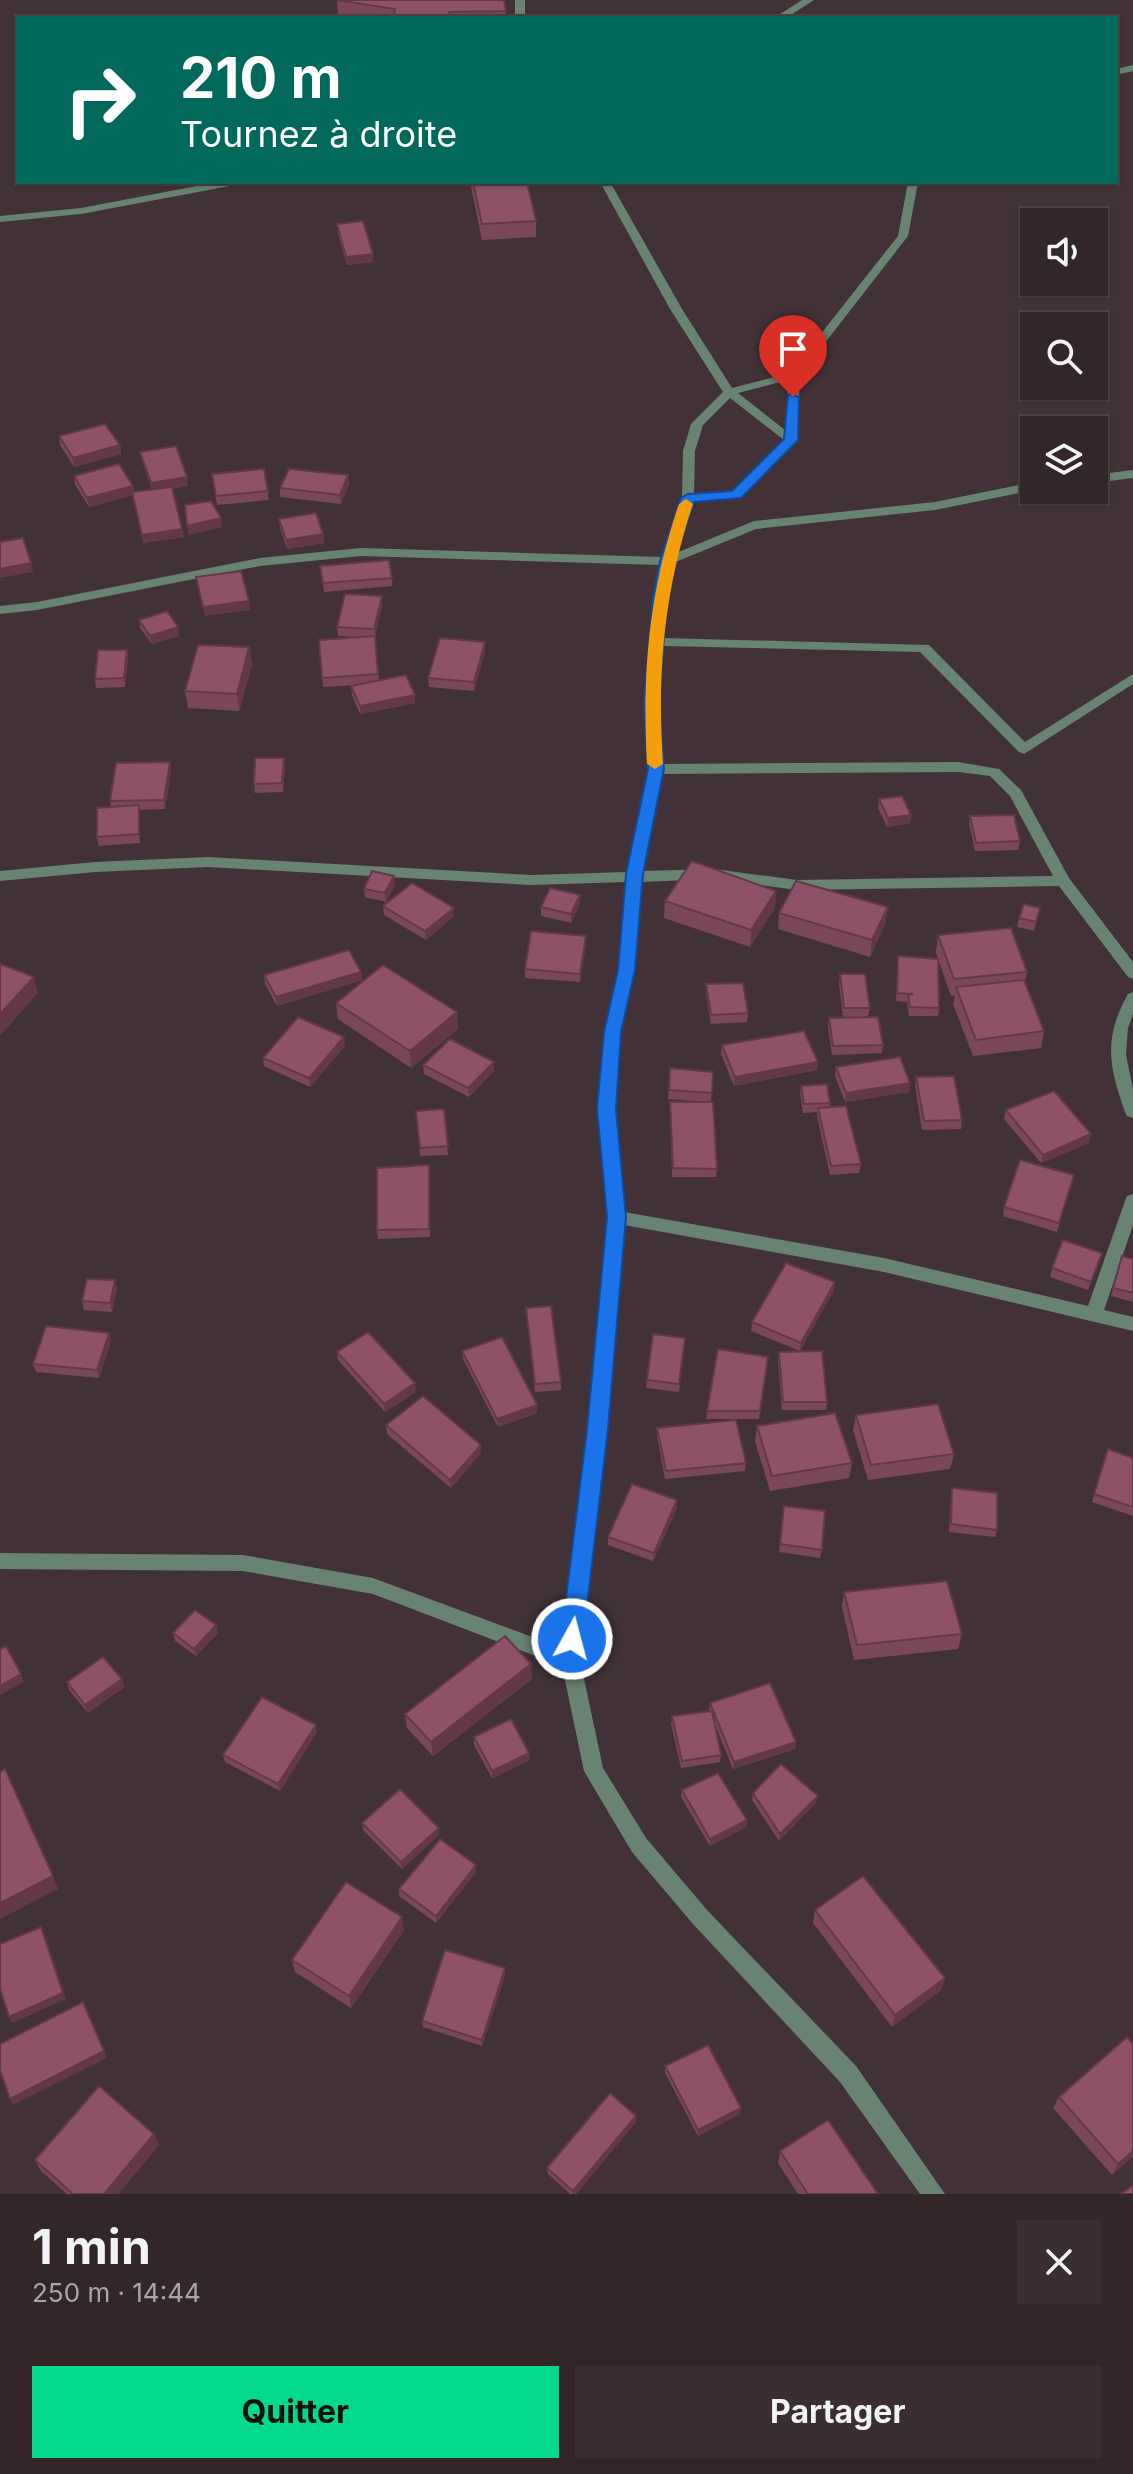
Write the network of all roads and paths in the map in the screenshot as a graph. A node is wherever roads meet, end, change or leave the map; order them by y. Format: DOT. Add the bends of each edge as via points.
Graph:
graph roads {
  1 [pos="809,0"];
  2 [pos="782,16"];
  3 [pos="225,184"];
  4 [pos="606,184"];
  5 [pos="913,184"];
  6 [pos="0,219"];
  7 [pos="794,375"];
  8 [pos="729,392"];
  9 [pos="791,440"];
  10 [pos="1133,474"];
  11 [pos="1108,477"];
  12 [pos="1020,489"];
  13 [pos="688,498"];
  14 [pos="667,561"];
  15 [pos="0,610"];
  16 [pos="657,642"];
  17 [pos="1133,678"];
  18 [pos="656,769"];
  19 [pos="634,874"];
  20 [pos="0,876"];
  21 [pos="1063,881"];
  22 [pos="1133,973"];
  23 [pos="1133,998"];
  24 [pos="1133,1112"];
  25 [pos="1133,1201"];
  26 [pos="616,1217"];
  27 [pos="1094,1313"];
  28 [pos="1133,1324"];
  29 [pos="0,1561"];
  30 [pos="570,1660"];
  31 [pos="934,2194"];
  1 -- 2 [label="street"];
  3 -- 6 [label="street" via="96,209"];
  4 -- 8 [label="street"];
  5 -- 7 [label="street" via="903,236"];
  7 -- 8 [label="street"];
  7 -- 9 [label="street"];
  8 -- 9 [label="street"];
  8 -- 13 [label="street" via="697,424 689,451"];
  9 -- 13 [label="street" via="736,495"];
  10 -- 11 [label="street"];
  12 -- 14 [label="street" via="935,506 754,525"];
  13 -- 14 [label="street"];
  14 -- 15 [label="street" via="361,552 260,562"];
  14 -- 16 [label="street"];
  16 -- 17 [label="street" via="924,648 1024,749"];
  16 -- 18 [label="street" via="651,705"];
  18 -- 19 [label="street"];
  18 -- 21 [label="street" via="944,767 994,772 1016,793"];
  19 -- 20 [label="street" via="531,880 208,862"];
  19 -- 21 [label="street" via="714,874 797,885"];
  19 -- 26 [label="street" via="607,1109"];
  21 -- 22 [label="street"];
  23 -- 24 [label="street" via="1123,1016 1115,1063"];
  25 -- 27 [label="street"];
  26 -- 27 [label="street" via="884,1265"];
  26 -- 30 [label="street"];
  27 -- 28 [label="street"];
  29 -- 30 [label="street" via="243,1563 373,1586"];
  30 -- 31 [label="street" via="594,1771 639,1845 848,2074"];
}
